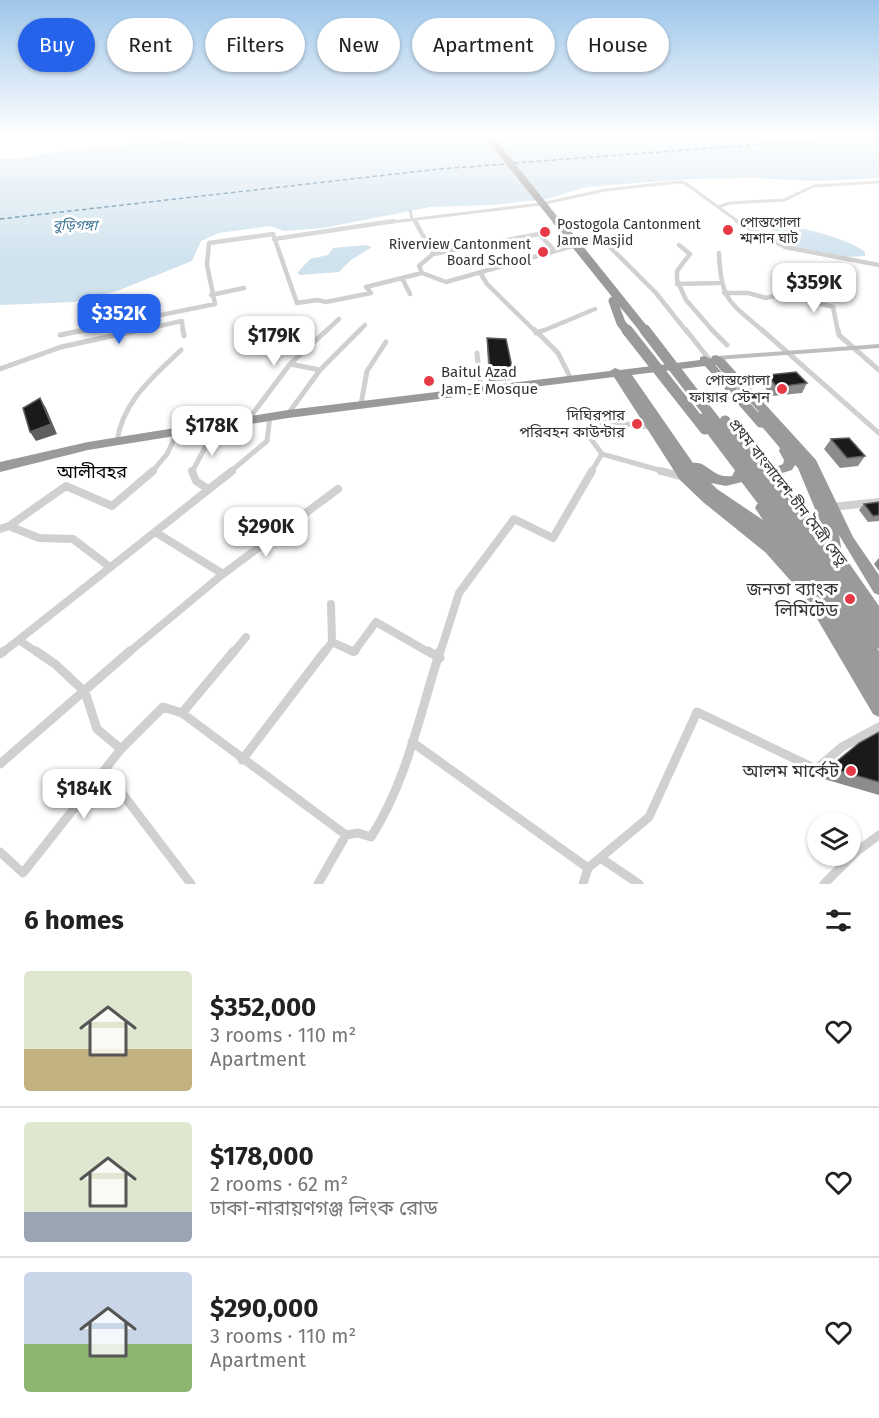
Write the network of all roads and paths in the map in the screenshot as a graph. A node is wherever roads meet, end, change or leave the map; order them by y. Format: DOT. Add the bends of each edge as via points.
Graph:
graph roads {
  1 [pos="514,178"];
  2 [pos="521,178"];
  3 [pos="879,182"];
  4 [pos="718,207"];
  5 [pos="410,210"];
  6 [pos="412,219"];
  7 [pos="274,239"];
  8 [pos="679,245"];
  9 [pos="554,250"];
  10 [pos="719,253"];
  11 [pos="433,254"];
  12 [pos="879,265"];
  13 [pos="422,273"];
  14 [pos="481,274"];
  15 [pos="402,278"];
  16 [pos="720,283"];
  17 [pos="677,284"];
  18 [pos="244,288"];
  19 [pos="724,293"];
  20 [pos="410,294"];
  21 [pos="211,295"];
  22 [pos="617,301"];
  23 [pos="595,309"];
  24 [pos="339,319"];
  25 [pos="365,325"];
  26 [pos="536,333"];
  27 [pos="60,335"];
  28 [pos="184,336"];
  29 [pos="386,342"];
  30 [pos="727,345"];
  31 [pos="879,346"];
  32 [pos="181,350"];
  33 [pos="855,350"];
  34 [pos="786,352"];
  35 [pos="477,353"];
  36 [pos="711,360"];
  37 [pos="290,363"];
  38 [pos="0,369"];
  39 [pos="320,370"];
  40 [pos="879,370"];
  41 [pos="624,372"];
  42 [pos="571,379"];
  43 [pos="481,390"];
  44 [pos="361,404"];
  45 [pos="288,414"];
  46 [pos="270,416"];
  47 [pos="248,420"];
  48 [pos="216,426"];
  49 [pos="649,427"];
  50 [pos="178,431"];
  51 [pos="879,433"];
  52 [pos="117,441"];
  53 [pos="602,454"];
  54 [pos="0,467"];
  55 [pos="748,468"];
  56 [pos="684,477"];
  57 [pos="208,489"];
  58 [pos="338,489"];
  59 [pos="879,502"];
  60 [pos="832,507"];
  61 [pos="9,526"];
  62 [pos="0,529"];
  63 [pos="155,532"];
  64 [pos="787,546"];
  65 [pos="807,557"];
  66 [pos="838,559"];
  67 [pos="110,567"];
  68 [pos="223,574"];
  69 [pos="840,584"];
  70 [pos="879,588"];
  71 [pos="331,604"];
  72 [pos="879,619"];
  73 [pos="246,637"];
  74 [pos="19,640"];
  75 [pos="879,640"];
  76 [pos="332,642"];
  77 [pos="0,654"];
  78 [pos="440,658"];
  79 [pos="879,665"];
  80 [pos="879,688"];
  81 [pos="85,692"];
  82 [pos="879,708"];
  83 [pos="182,713"];
  84 [pos="879,727"];
  85 [pos="412,742"];
  86 [pos="121,749"];
  87 [pos="242,760"];
  88 [pos="0,764"];
  89 [pos="105,771"];
  90 [pos="346,835"];
  91 [pos="879,835"];
  92 [pos="0,852"];
  93 [pos="602,860"];
  94 [pos="588,868"];
  95 [pos="191,884"];
  96 [pos="318,884"];
  97 [pos="583,884"];
  98 [pos="639,884"];
  99 [pos="824,884"];
  1 -- 22 [label="highway"];
  2 -- 22 [label="highway, bridge"];
  3 -- 4 [label="street" via="814,186 784,200"];
  4 -- 6 [label="street" via="680,182"];
  4 -- 12 [label="street" via="785,247"];
  5 -- 6 [label="street"];
  6 -- 7 [label="street"];
  6 -- 11 [label="street" via="418,223"];
  7 -- 15 [label="street" via="297,303 371,293 366,287"];
  7 -- 21 [label="street" via="273,234 209,243"];
  8 -- 17 [label="street" via="690,254 677,271"];
  9 -- 11 [label="street" via="538,234"];
  9 -- 14 [label="street" via="482,270"];
  9 -- 36 [label="street" via="601,238 656,292"];
  10 -- 16 [label="street"];
  11 -- 13 [label="street" via="419,266"];
  13 -- 14 [label="street" via="446,282"];
  13 -- 15 [label="street"];
  14 -- 26 [label="street"];
  15 -- 20 [label="street"];
  16 -- 17 [label="street"];
  16 -- 19 [label="street"];
  17 -- 30 [label="street"];
  18 -- 21 [label="street"];
  19 -- 33 [label="street" via="748,292 766,298 782,294 833,307 839,335"];
  19 -- 34 [label="street"];
  21 -- 27 [label="street" via="215,304"];
  22 -- 55 [label="highway, bridge" via="644,321"];
  22 -- 55 [label="highway, bridge" via="621,323"];
  23 -- 26 [label="street"];
  24 -- 37 [label="street"];
  25 -- 39 [label="street"];
  26 -- 42 [label="street" via="558,353"];
  28 -- 38 [label="street" via="182,321 60,347"];
  29 -- 44 [label="street" via="366,374"];
  31 -- 33 [label="main road"];
  32 -- 52 [label="street" via="131,402 118,425"];
  33 -- 34 [label="main road"];
  33 -- 40 [label="street"];
  34 -- 36 [label="main road"];
  34 -- 51 [label="street"];
  35 -- 43 [label="street"];
  36 -- 41 [label="highway"];
  36 -- 55 [label="highway" via="787,453 790,464 784,471"];
  36 -- 60 [label="highway" via="812,463"];
  36 -- 66 [label="highway" via="803,466 831,530"];
  37 -- 39 [label="street"];
  37 -- 47 [label="street"];
  39 -- 45 [label="street"];
  41 -- 42 [label="highway"];
  41 -- 49 [label="highway"];
  41 -- 55 [label="highway" via="710,478 732,482"];
  41 -- 64 [label="highway" via="712,493"];
  42 -- 43 [label="highway"];
  43 -- 44 [label="highway"];
  44 -- 45 [label="highway"];
  45 -- 46 [label="highway"];
  46 -- 47 [label="highway"];
  46 -- 57 [label="street" via="267,441 262,447"];
  47 -- 48 [label="highway"];
  48 -- 50 [label="highway"];
  48 -- 57 [label="street" via="191,473"];
  49 -- 53 [label="street" via="605,421 591,439"];
  49 -- 56 [label="highway"];
  50 -- 52 [label="highway"];
  50 -- 61 [label="street" via="173,446 153,472 112,507 66,486"];
  52 -- 54 [label="highway"];
  53 -- 56 [label="street"];
  53 -- 78 [label="street" via="553,538 514,519 494,544 459,593"];
  55 -- 64 [label="highway"];
  55 -- 65 [label="highway, bridge"];
  55 -- 66 [label="highway"];
  55 -- 69 [label="highway, প্রথম বাংলাদেশ-চীন মৈত্রী সেতু, bridge"];
  56 -- 82 [label="highway" via="762,541 794,575"];
  57 -- 63 [label="street"];
  58 -- 68 [label="street"];
  59 -- 60 [label="street"];
  60 -- 70 [label="highway"];
  61 -- 62 [label="street"];
  61 -- 67 [label="street" via="39,538 73,539"];
  63 -- 67 [label="street"];
  63 -- 68 [label="street"];
  64 -- 65 [label="highway"];
  64 -- 80 [label="highway"];
  65 -- 79 [label="highway"];
  66 -- 69 [label="highway"];
  66 -- 72 [label="highway"];
  67 -- 74 [label="street"];
  68 -- 81 [label="street"];
  69 -- 75 [label="highway, প্রথম বাংলাদেশ-চীন মৈত্রী সেতু"];
  71 -- 76 [label="street"];
  73 -- 83 [label="street"];
  74 -- 77 [label="street"];
  74 -- 81 [label="street" via="55,664"];
  76 -- 78 [label="street" via="354,652 376,622"];
  76 -- 87 [label="street"];
  78 -- 85 [label="street"];
  81 -- 86 [label="street" via="97,729"];
  81 -- 88 [label="street"];
  83 -- 86 [label="street" via="163,707"];
  83 -- 87 [label="street"];
  84 -- 93 [label="street" via="842,747 816,769 697,712 649,817"];
  85 -- 90 [label="street" via="379,827 371,837"];
  85 -- 94 [label="street"];
  86 -- 89 [label="street"];
  87 -- 90 [label="street"];
  89 -- 92 [label="street" via="23,873"];
  89 -- 95 [label="street"];
  90 -- 96 [label="street"];
  91 -- 99 [label="street"];
  93 -- 94 [label="street"];
  93 -- 98 [label="street"];
  94 -- 97 [label="street"];
}
